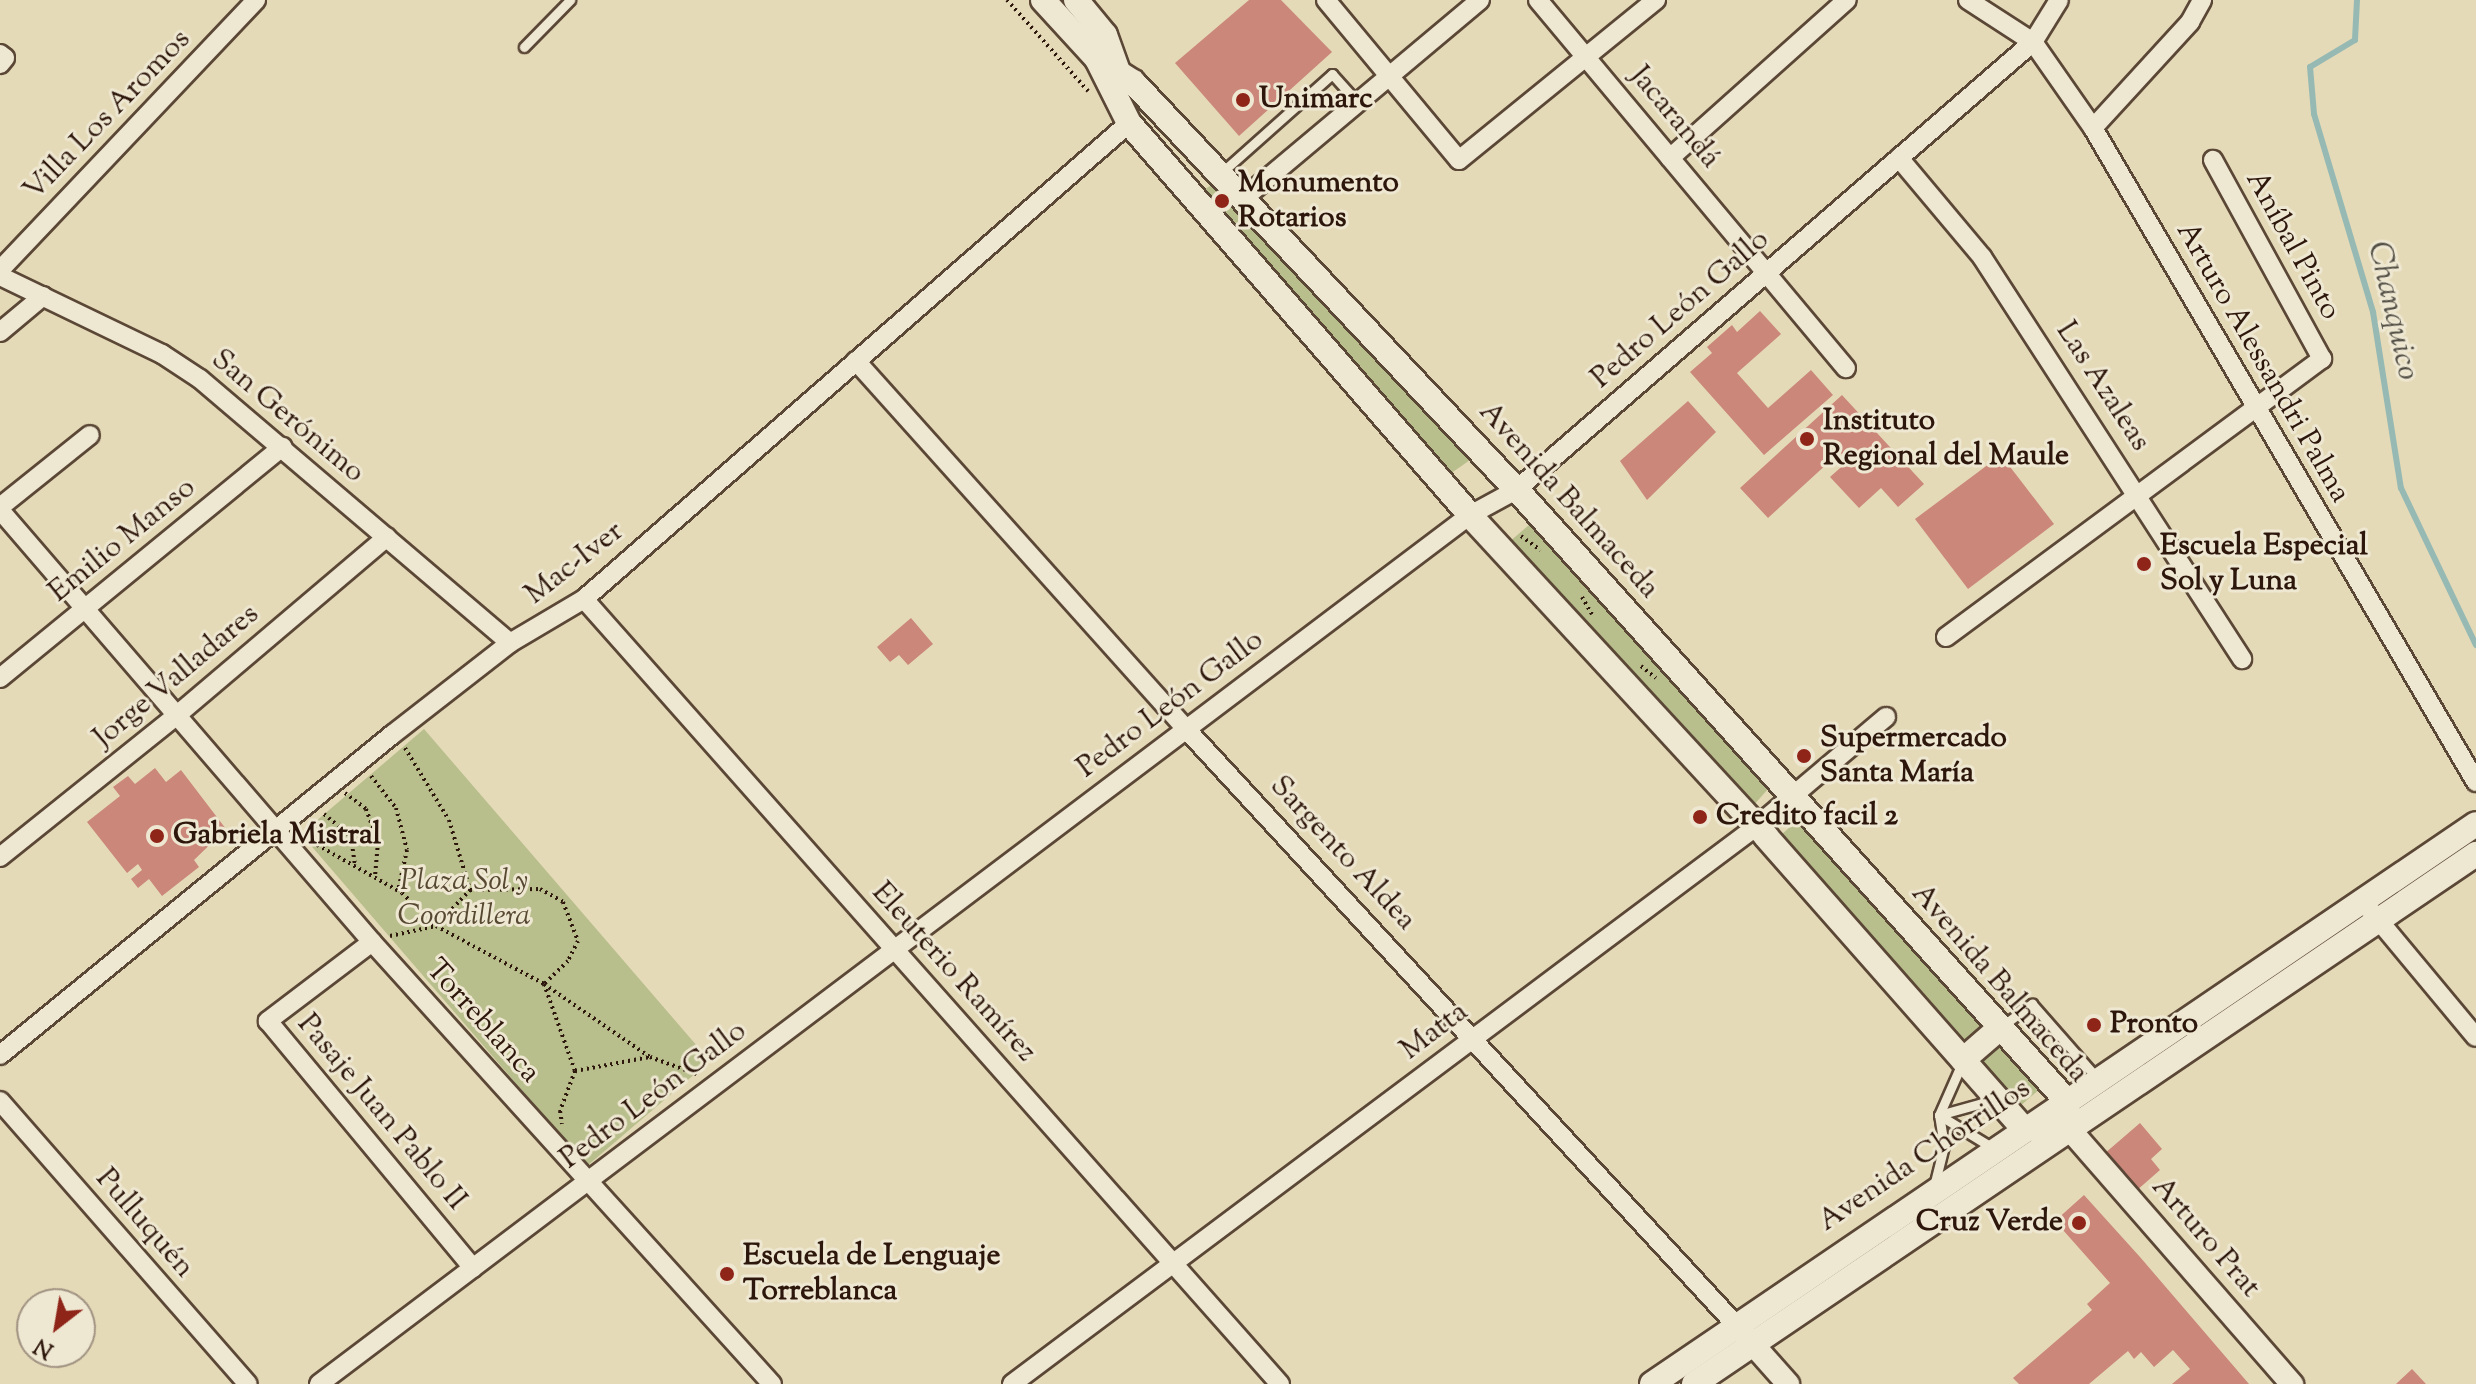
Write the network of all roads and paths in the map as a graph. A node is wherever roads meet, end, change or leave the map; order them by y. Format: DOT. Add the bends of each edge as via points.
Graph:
graph roads {
  1 [pos="256,0"];
  2 [pos="570,0"];
  3 [pos="1007,0"];
  4 [pos="1043,0"];
  5 [pos="1076,0"];
  6 [pos="1326,0"];
  7 [pos="1480,0"];
  8 [pos="1538,0"];
  9 [pos="1656,0"];
  10 [pos="1847,0"];
  11 [pos="1968,0"];
  12 [pos="2059,0"];
  13 [pos="2202,0"];
  14 [pos="2033,42"];
  15 [pos="524,47"];
  16 [pos="1097,59"];
  17 [pos="1587,59"];
  18 [pos="1119,74"];
  19 [pos="1388,74"];
  20 [pos="1092,96"];
  21 [pos="1356,101"];
  22 [pos="1129,123"];
  23 [pos="2093,128"];
  24 [pos="1670,158"];
  25 [pos="1899,158"];
  26 [pos="2213,160"];
  27 [pos="1221,174"];
  28 [pos="1244,198"];
  29 [pos="0,270"];
  30 [pos="1767,273"];
  31 [pos="0,276"];
  32 [pos="43,296"];
  33 [pos="0,332"];
  34 [pos="856,361"];
  35 [pos="1846,368"];
  36 [pos="2256,408"];
  37 [pos="90,435"];
  38 [pos="282,447"];
  39 [pos="1516,490"];
  40 [pos="2139,495"];
  41 [pos="0,509"];
  42 [pos="1470,515"];
  43 [pos="1513,529"];
  44 [pos="387,537"];
  45 [pos="1545,553"];
  46 [pos="1574,583"];
  47 [pos="584,599"];
  48 [pos="85,608"];
  49 [pos="1597,622"];
  50 [pos="1946,637"];
  51 [pos="510,643"];
  52 [pos="2242,659"];
  53 [pos="1638,664"];
  54 [pos="0,678"];
  55 [pos="1660,682"];
  56 [pos="177,715"];
  57 [pos="1886,717"];
  58 [pos="1186,729"];
  59 [pos="393,734"];
  60 [pos="366,768"];
  61 [pos="2476,782"];
  62 [pos="339,788"];
  63 [pos="1790,798"];
  64 [pos="319,812"];
  65 [pos="2476,824"];
  66 [pos="1757,826"];
  67 [pos="274,829"];
  68 [pos="316,845"];
  69 [pos="2476,854"];
  70 [pos="0,857"];
  71 [pos="355,867"];
  72 [pos="375,878"];
  73 [pos="470,890"];
  74 [pos="398,891"];
  75 [pos="2370,910"];
  76 [pos="436,926"];
  77 [pos="372,942"];
  78 [pos="895,949"];
  79 [pos="544,984"];
  80 [pos="2000,1028"];
  81 [pos="2476,1037"];
  82 [pos="1472,1039"];
  83 [pos="0,1055"];
  84 [pos="650,1057"];
  85 [pos="1963,1060"];
  86 [pos="575,1071"];
  87 [pos="729,1075"];
  88 [pos="2097,1078"];
  89 [pos="1998,1099"];
  90 [pos="2065,1099"];
  91 [pos="0,1101"];
  92 [pos="560,1111"];
  93 [pos="1939,1115"];
  94 [pos="2023,1128"];
  95 [pos="2072,1132"];
  96 [pos="1993,1148"];
  97 [pos="588,1181"];
  98 [pos="1934,1189"];
  99 [pos="1173,1264"];
  100 [pos="473,1268"];
  101 [pos="1736,1325"];
  102 [pos="1753,1344"];
  103 [pos="248,1384"];
  104 [pos="319,1384"];
  105 [pos="772,1384"];
  106 [pos="1012,1384"];
  107 [pos="1280,1384"];
  108 [pos="1652,1384"];
  109 [pos="1694,1384"];
  110 [pos="1788,1384"];
  111 [pos="2292,1384"];
  1 -- 29 [label="street, Villa Los Aromos"];
  2 -- 15 [label="lane"];
  3 -- 20 [label="path"];
  4 -- 16 [label="main road, Avenida Balmaceda"];
  5 -- 18 [label="main road" via="1105,35"];
  6 -- 19 [label="street"];
  7 -- 19 [label="street"];
  8 -- 17 [label="street, Jacarandá"];
  9 -- 17 [label="street"];
  10 -- 24 [label="street"];
  11 -- 14 [label="street, Arturo Alessandri Palma"];
  12 -- 14 [label="street, Pedro León Gallo"];
  13 -- 23 [label="street" via="2190,22"];
  14 -- 23 [label="street, Arturo Alessandri Palma"];
  14 -- 25 [label="street, Pedro León Gallo"];
  16 -- 18 [label="main road, Avenida Balmaceda"];
  16 -- 22 [label="main road, Avenida Balmaceda"];
  17 -- 19 [label="street" via="1459,160"];
  17 -- 24 [label="street, Jacarandá"];
  18 -- 27 [label="main road, Avenida Balmaceda"];
  19 -- 21 [label="street"];
  21 -- 27 [label="lane" via="1332,74"];
  21 -- 28 [label="street"];
  22 -- 34 [label="street, Mac-Iver"];
  22 -- 42 [label="main road, Avenida Balmaceda"];
  23 -- 36 [label="street, Arturo Alessandri Palma"];
  24 -- 30 [label="street, Jacarandá"];
  25 -- 30 [label="street, Pedro León Gallo"];
  25 -- 40 [label="street, Las Azaleas" via="1982,257"];
  26 -- 36 [label="street, Aníbal Pinto" via="2322,359"];
  27 -- 28 [label="main road, Avenida Balmaceda"];
  28 -- 39 [label="main road, Avenida Balmaceda"];
  30 -- 35 [label="street, Jacarandá"];
  30 -- 39 [label="street, Pedro León Gallo"];
  31 -- 32 [label="street, San Gerónimo"];
  32 -- 33 [label="street"];
  32 -- 38 [label="street, San Gerónimo" via="183,367"];
  34 -- 47 [label="street, Mac-Iver"];
  34 -- 58 [label="street, Sargento Aldea"];
  36 -- 40 [label="street"];
  36 -- 61 [label="street, Arturo Alessandri Palma"];
  37 -- 41 [label="street"];
  38 -- 44 [label="street, San Gerónimo"];
  38 -- 48 [label="street, Emilio Manso"];
  39 -- 42 [label="street, Pedro León Gallo"];
  39 -- 63 [label="main road, Avenida Balmaceda"];
  40 -- 50 [label="street"];
  40 -- 52 [label="street, Las Azaleas"];
  41 -- 48 [label="street, Torreblanca"];
  42 -- 58 [label="street, Pedro León Gallo"];
  42 -- 66 [label="main road, Avenida Balmaceda"];
  43 -- 45 [label="path"];
  44 -- 51 [label="street, San Gerónimo"];
  44 -- 56 [label="street, Jorge Valladares"];
  46 -- 49 [label="path"];
  47 -- 51 [label="street, Mac-Iver"];
  47 -- 78 [label="street, Eleuterio Ramírez"];
  48 -- 54 [label="street, Emilio Manso"];
  48 -- 56 [label="street, Torreblanca"];
  51 -- 59 [label="street, Mac-Iver"];
  53 -- 55 [label="path"];
  56 -- 67 [label="street, Torreblanca"];
  56 -- 70 [label="street, Jorge Valladares"];
  57 -- 63 [label="street, Matta"];
  58 -- 78 [label="street, Pedro León Gallo"];
  58 -- 82 [label="street, Sargento Aldea"];
  59 -- 67 [label="street, Mac-Iver"];
  59 -- 73 [label="path" via="449,820"];
  60 -- 74 [label="path" via="396,808 407,850"];
  62 -- 72 [label="path" via="366,809 378,842"];
  63 -- 66 [label="street, Matta"];
  63 -- 80 [label="main road, Avenida Balmaceda"];
  64 -- 71 [label="path" via="351,837"];
  65 -- 75 [label="main road, Avenida Chorrillos"];
  66 -- 82 [label="street, Matta"];
  66 -- 85 [label="main road, Avenida Balmaceda"];
  67 -- 77 [label="street, Torreblanca"];
  67 -- 83 [label="street, Mac-Iver"];
  68 -- 71 [label="path"];
  69 -- 75 [label="main road, Avenida Chorrillos"];
  71 -- 72 [label="path"];
  72 -- 74 [label="path"];
  73 -- 76 [label="path"];
  73 -- 79 [label="path" via="540,889 563,902 578,941 568,961"];
  74 -- 76 [label="path"];
  75 -- 81 [label="street"];
  75 -- 88 [label="main road, Avenida Chorrillos"];
  75 -- 95 [label="main road, Avenida Chorrillos"];
  76 -- 77 [label="path"];
  76 -- 79 [label="path"];
  77 -- 97 [label="street, Torreblanca"];
  77 -- 100 [label="street, Pasaje Juan Pablo II" via="268,1021"];
  78 -- 87 [label="street, Pedro León Gallo"];
  78 -- 99 [label="street, Eleuterio Ramírez"];
  79 -- 84 [label="path"];
  79 -- 86 [label="path"];
  80 -- 85 [label="main road"];
  80 -- 88 [label="lane" via="2032,1004"];
  80 -- 90 [label="main road, Avenida Balmaceda"];
  82 -- 99 [label="street, Matta"];
  82 -- 101 [label="street, Sargento Aldea"];
  84 -- 86 [label="path"];
  84 -- 87 [label="path" via="706,1078"];
  85 -- 89 [label="main road, Avenida Balmaceda"];
  85 -- 93 [label="lane"];
  86 -- 92 [label="path"];
  87 -- 97 [label="street, Pedro León Gallo"];
  88 -- 90 [label="main road, Avenida Chorrillos"];
  89 -- 93 [label="lane"];
  89 -- 94 [label="main road, Avenida Balmaceda"];
  90 -- 94 [label="main road, Avenida Chorrillos"];
  90 -- 95 [label="main road, Avenida Balmaceda"];
  91 -- 103 [label="street, Pulluquén"];
  93 -- 96 [label="lane"];
  93 -- 98 [label="lane" via="1944,1146"];
  94 -- 95 [label="main road, Avenida Balmaceda"];
  94 -- 96 [label="main road, Avenida Chorrillos"];
  95 -- 102 [label="main road, Avenida Chorrillos"];
  95 -- 111 [label="street, Arturo Prat"];
  96 -- 98 [label="main road, Avenida Chorrillos"];
  97 -- 100 [label="street, Pedro León Gallo"];
  97 -- 105 [label="street, Torreblanca"];
  98 -- 101 [label="main road, Avenida Chorrillos"];
  99 -- 106 [label="street, Matta"];
  99 -- 107 [label="street, Eleuterio Ramírez"];
  100 -- 104 [label="street, Pedro León Gallo"];
  101 -- 102 [label="street, Sargento Aldea"];
  101 -- 108 [label="main road, Avenida Chorrillos"];
  102 -- 109 [label="main road, Avenida Chorrillos"];
  102 -- 110 [label="street, Sargento Aldea"];
}
